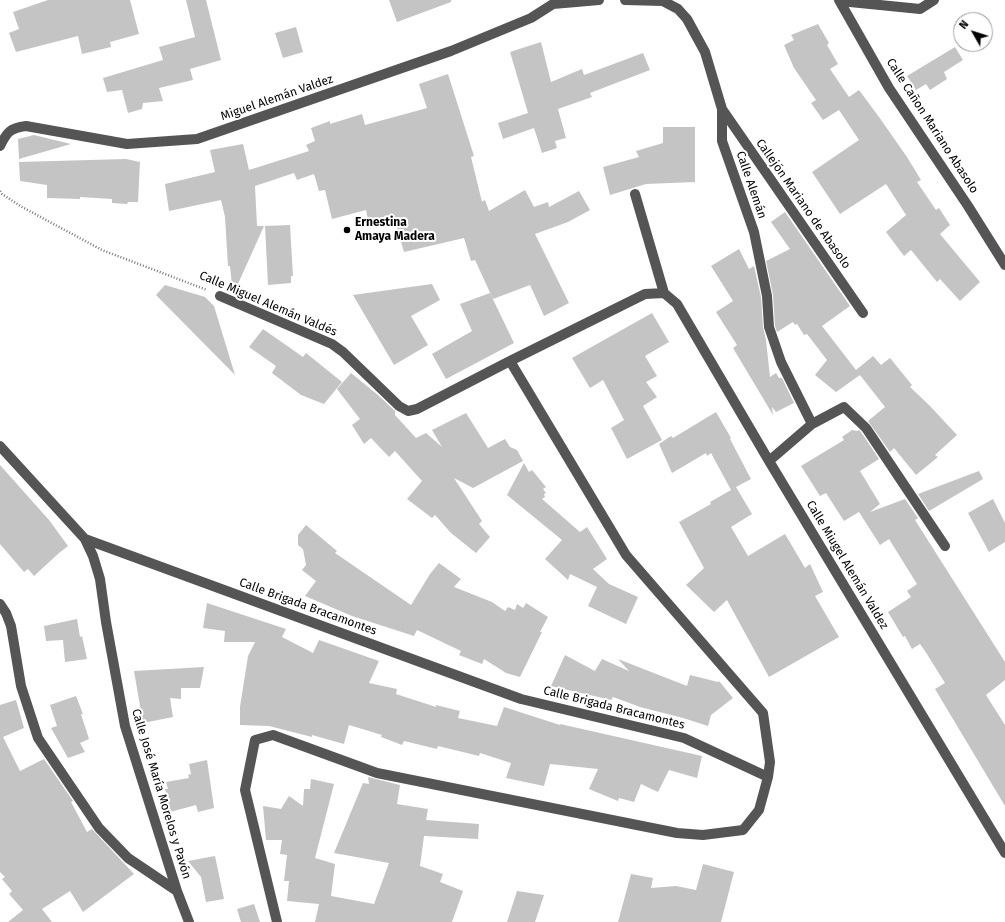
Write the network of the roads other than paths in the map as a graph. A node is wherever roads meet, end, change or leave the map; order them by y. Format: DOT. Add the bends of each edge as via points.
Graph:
graph roads {
  1 [pos="599,0"];
  2 [pos="625,0"];
  3 [pos="839,0"];
  4 [pos="934,0"];
  5 [pos="555,2"];
  6 [pos="722,109"];
  7 [pos="0,146"];
  8 [pos="635,194"];
  9 [pos="1005,265"];
  10 [pos="664,293"];
  11 [pos="220,296"];
  12 [pos="863,313"];
  13 [pos="510,361"];
  14 [pos="812,424"];
  15 [pos="0,446"];
  16 [pos="769,461"];
  17 [pos="85,539"];
  18 [pos="945,546"];
  19 [pos="0,604"];
  20 [pos="768,777"];
  21 [pos="1005,853"];
  22 [pos="177,891"];
  23 [pos="189,922"];
  24 [pos="277,922"];
  1 -- 5 [label="street"];
  2 -- 6 [label="street, Calle Alemán" via="663,1 678,9 687,19 705,52"];
  3 -- 4 [label="street" via="920,9"];
  3 -- 9 [label="street, Calle Cañon Mariano Abasolo" via="889,88"];
  5 -- 7 [label="street, Miguel Alemán Valdez" via="531,18 451,51 197,140 127,144 26,126 15,128"];
  6 -- 12 [label="street, Callejón Mariano de Abasolo"];
  6 -- 14 [label="street, Calle Alemán" via="722,141 754,232 767,296 769,327 781,362"];
  8 -- 10 [label="street"];
  10 -- 13 [label="street, Calle Miguel Alemán Valdés" via="645,294"];
  10 -- 16 [label="street, Calle Miugel Alemán Valdez" via="677,304"];
  11 -- 13 [label="street, Calle Miguel Alemán Valdés" via="332,344 399,406 408,411 417,409"];
  13 -- 20 [label="street" via="626,555 763,713 770,762"];
  14 -- 16 [label="street"];
  14 -- 18 [label="street" via="844,407 866,428"];
  15 -- 17 [label="street, Calle José María Morelos y Pavón"];
  16 -- 21 [label="street, Calle Miugel Alemán Valdez"];
  17 -- 20 [label="street, Calle Brigada Bracamontes" via="521,699 684,738"];
  17 -- 22 [label="street, Calle José María Morelos y Pavón" via="100,579 125,726"];
  19 -- 22 [label="street" via="11,626 21,686 38,738 99,828 128,858"];
  20 -- 24 [label="street" via="759,810 743,830 703,835 677,833 377,773 272,735 255,740 245,790"];
  22 -- 23 [label="street, Calle José María Morelos y Pavón"];
}
